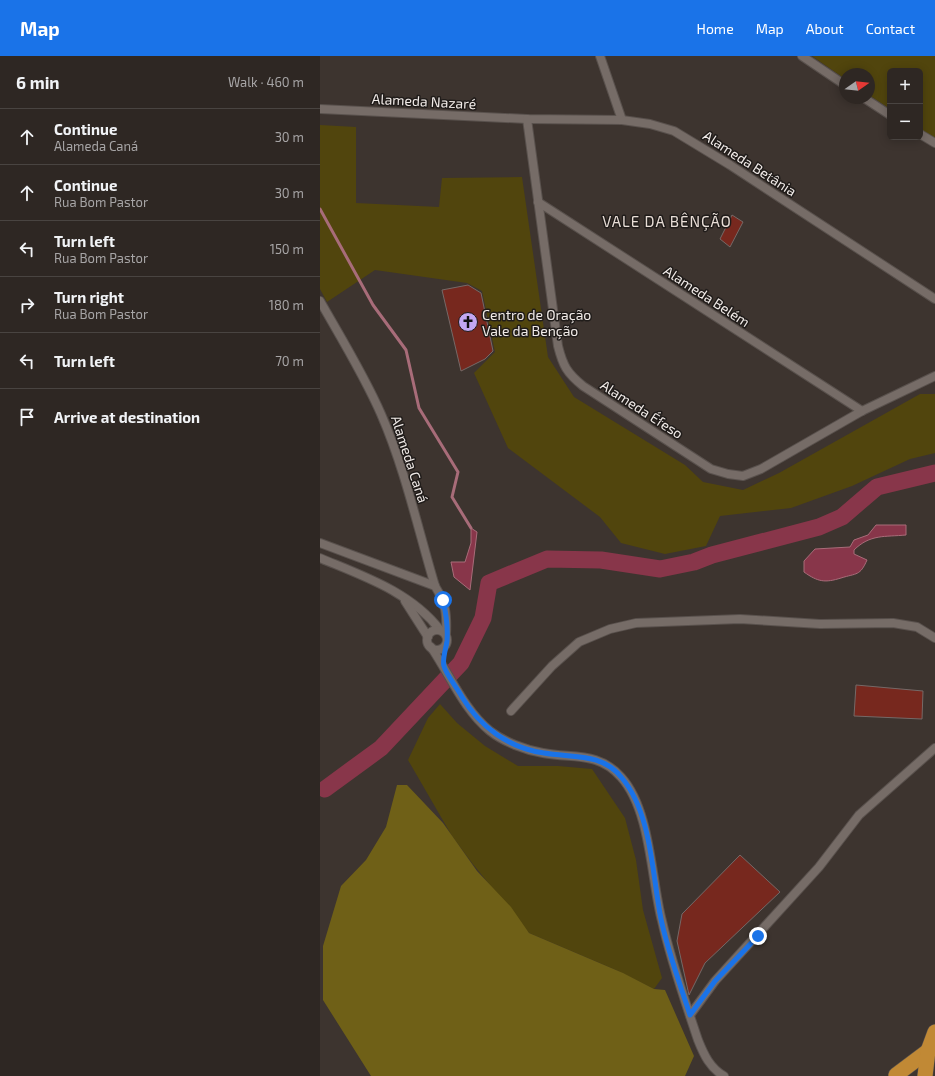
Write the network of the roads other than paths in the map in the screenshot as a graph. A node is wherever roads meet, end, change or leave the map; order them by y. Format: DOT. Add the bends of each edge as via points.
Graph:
graph roads {
  1 [pos="600,56"];
  2 [pos="802,56"];
  3 [pos="839,81"];
  4 [pos="873,104"];
  5 [pos="320,109"];
  6 [pos="887,113"];
  7 [pos="527,119"];
  8 [pos="622,120"];
  9 [pos="923,136"];
  10 [pos="935,143"];
  11 [pos="538,202"];
  12 [pos="935,299"];
  13 [pos="320,301"];
  14 [pos="935,376"];
  15 [pos="862,411"];
  16 [pos="320,543"];
  17 [pos="320,558"];
  18 [pos="435,586"];
  19 [pos="403,597"];
  20 [pos="428,636"];
  21 [pos="444,636"];
  22 [pos="935,638"];
  23 [pos="431,647"];
  24 [pos="446,669"];
  25 [pos="511,711"];
  26 [pos="935,748"];
  27 [pos="690,1015"];
  28 [pos="935,1032"];
  29 [pos="928,1051"];
  30 [pos="896,1075"];
  31 [pos="724,1076"];
  32 [pos="925,1076"];
  1 -- 8 [label="street"];
  2 -- 3 [label="street"];
  4 -- 6 [label="street"];
  5 -- 7 [label="street, Alameda Nazaré"];
  7 -- 8 [label="street, Alameda Betânia"];
  7 -- 11 [label="street, Alameda Éfeso"];
  8 -- 12 [label="street, Alameda Betânia" via="674,131 696,143"];
  9 -- 10 [label="street"];
  11 -- 15 [label="street, Alameda Belém"];
  11 -- 15 [label="street, Alameda Éfeso" via="558,346 569,374 583,386 711,469 743,476 761,469"];
  13 -- 18 [label="street, Alameda Caná" via="381,414 404,479"];
  14 -- 15 [label="street, Alameda Éfeso"];
  16 -- 18 [label="street"];
  17 -- 19 [label="street" via="383,585"];
  18 -- 21 [label="street, Alameda Caná" via="447,614"];
  19 -- 20 [label="street"];
  19 -- 21 [label="street" via="425,612"];
  20 -- 21 [label="street" via="433,631"];
  20 -- 23 [label="street" via="428,644"];
  21 -- 23 [label="street" via="442,648 438,650"];
  21 -- 24 [label="street, Alameda Caná"];
  22 -- 25 [label="street" via="917,627 892,623 820,624 740,619 636,623 610,629 579,642 552,666"];
  23 -- 24 [label="street"];
  24 -- 27 [label="street" via="471,712 490,731 521,747 544,753 586,756 606,764 622,777 636,802 649,843 661,920"];
  26 -- 27 [label="street" via="859,815 818,867 715,981"];
  27 -- 31 [label="street" via="703,1053 715,1071"];
  28 -- 29 [label="highway"];
  29 -- 30 [label="highway"];
  29 -- 32 [label="highway"];
}
